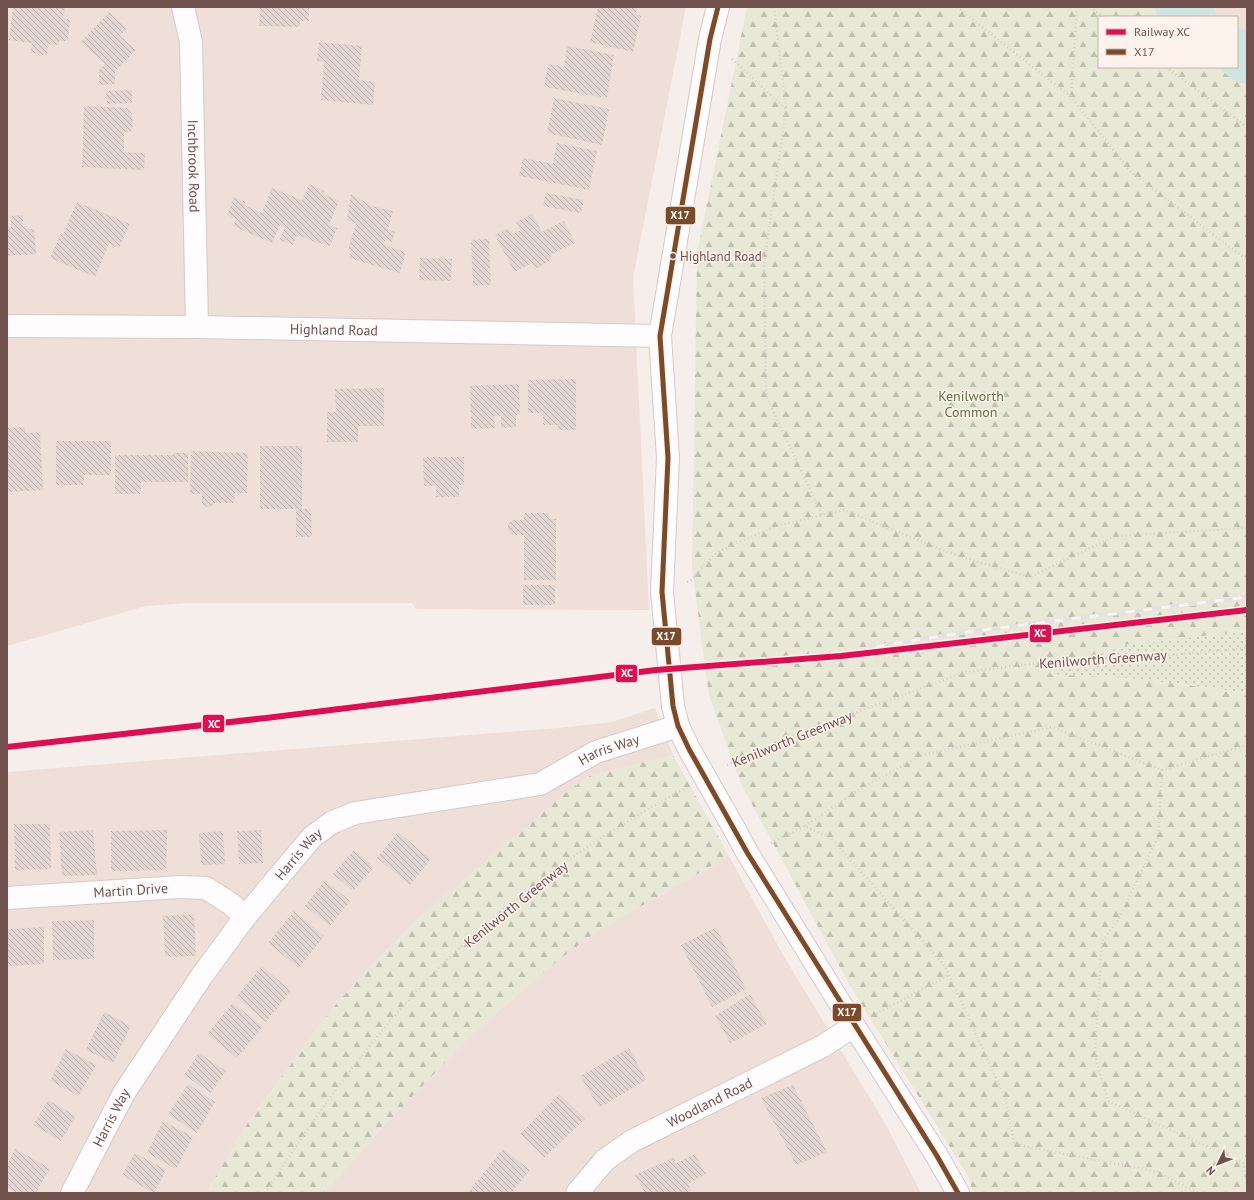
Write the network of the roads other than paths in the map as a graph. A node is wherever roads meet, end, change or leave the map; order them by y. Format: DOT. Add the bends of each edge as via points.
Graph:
graph roads {
  1 [pos="183,7"];
  2 [pos="718,7"];
  3 [pos="7,326"];
  4 [pos="197,327"];
  5 [pos="660,336"];
  6 [pos="675,716"];
  7 [pos="7,898"];
  8 [pos="246,917"];
  9 [pos="854,1026"];
  10 [pos="72,1193"];
  11 [pos="577,1193"];
  12 [pos="958,1193"];
  1 -- 4 [label="street, Inchbrook Road" via="191,42"];
  2 -- 5 [label="street" via="710,39"];
  3 -- 4 [label="street, Highland Road"];
  4 -- 5 [label="street, Highland Road"];
  5 -- 6 [label="street" via="668,458 662,601"];
  6 -- 8 [label="street, Harris Way" via="596,752 540,784 355,814 331,823 312,837"];
  6 -- 9 [label="street, bridge" via="689,749 748,854"];
  7 -- 8 [label="street, Martin Drive" via="180,887 206,888"];
  8 -- 10 [label="street, Harris Way" via="201,977 124,1093"];
  9 -- 11 [label="street, Woodland Road" via="823,1046 632,1141 605,1160"];
  9 -- 12 [label="street"];
}
